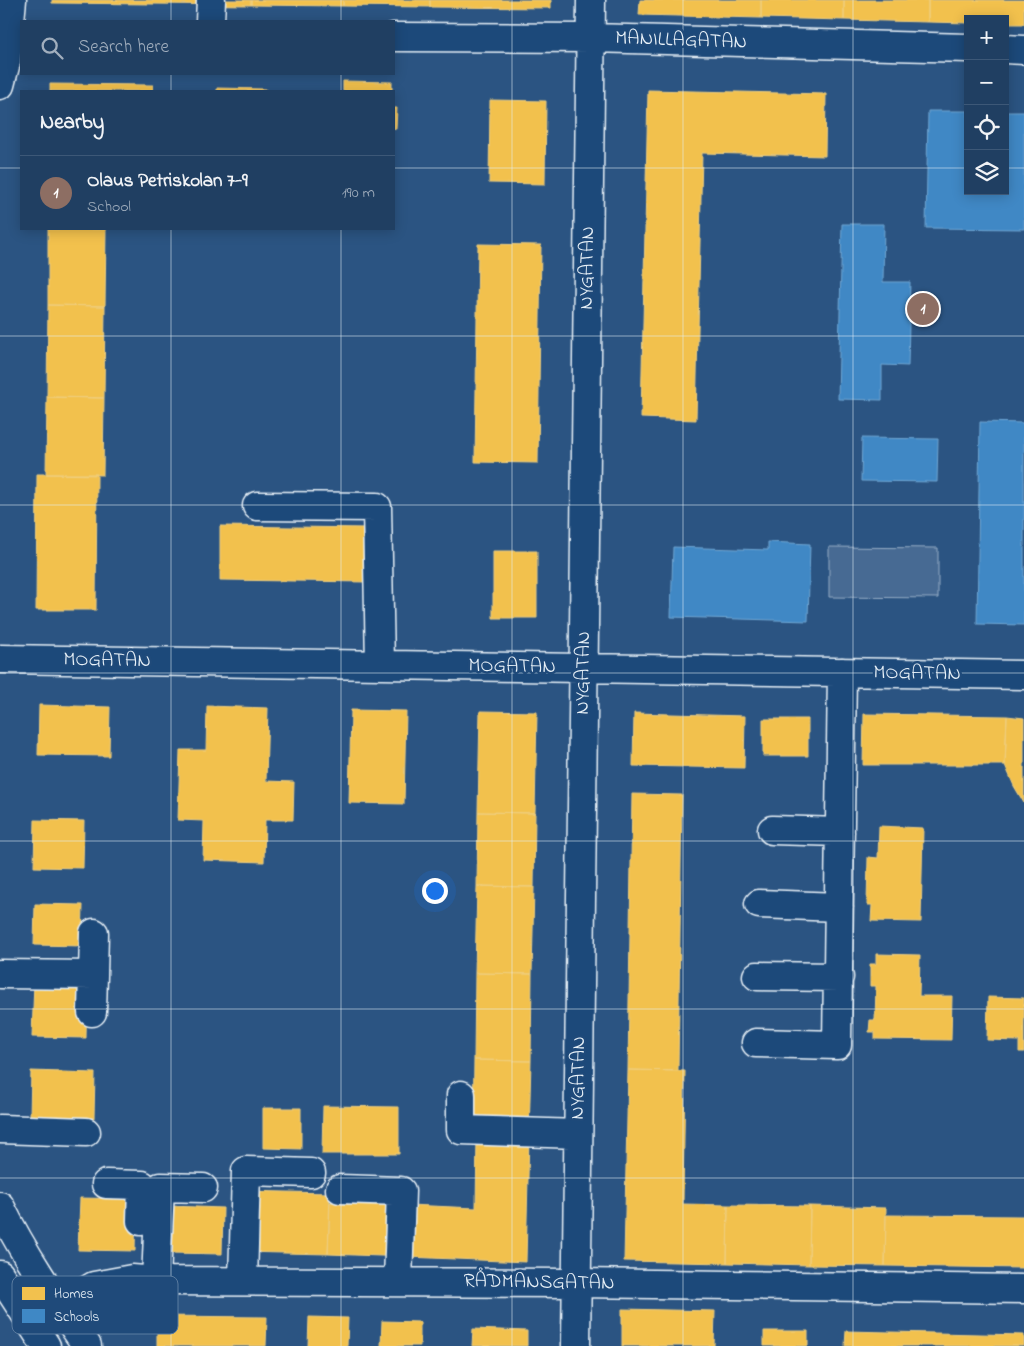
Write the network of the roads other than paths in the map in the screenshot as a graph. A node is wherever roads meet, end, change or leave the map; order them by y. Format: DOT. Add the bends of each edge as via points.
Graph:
graph roads {
  1 [pos="12,0"];
  2 [pos="211,0"];
  3 [pos="591,0"];
  4 [pos="210,20"];
  5 [pos="395,37"];
  6 [pos="591,38"];
  7 [pos="964,48"];
  8 [pos="1009,49"];
  9 [pos="1024,50"];
  10 [pos="0,85"];
  11 [pos="257,506"];
  12 [pos="0,660"];
  13 [pos="380,665"];
  14 [pos="584,668"];
  15 [pos="842,672"];
  16 [pos="1024,675"];
  17 [pos="772,830"];
  18 [pos="840,832"];
  19 [pos="759,904"];
  20 [pos="839,907"];
  21 [pos="94,933"];
  22 [pos="0,974"];
  23 [pos="93,975"];
  24 [pos="757,976"];
  25 [pos="839,977"];
  26 [pos="92,1012"];
  27 [pos="756,1042"];
  28 [pos="461,1096"];
  29 [pos="0,1129"];
  30 [pos="86,1132"];
  31 [pos="578,1134"];
  32 [pos="311,1173"];
  33 [pos="106,1184"];
  34 [pos="203,1188"];
  35 [pos="340,1189"];
  36 [pos="0,1206"];
  37 [pos="0,1275"];
  38 [pos="41,1276"];
  39 [pos="148,1276"];
  40 [pos="149,1276"];
  41 [pos="178,1280"];
  42 [pos="243,1281"];
  43 [pos="398,1282"];
  44 [pos="577,1284"];
  45 [pos="1024,1289"];
  46 [pos="12,1294"];
  47 [pos="38,1334"];
  48 [pos="79,1334"];
  49 [pos="46,1346"];
  50 [pos="87,1346"];
  51 [pos="576,1346"];
  1 -- 10 [label="street" via="6,62"];
  2 -- 4 [label="street"];
  3 -- 6 [label="street, NYGATAN"];
  5 -- 6 [label="street, MANILLAGATAN"];
  6 -- 7 [label="street, MANILLAGATAN"];
  6 -- 14 [label="street, NYGATAN"];
  8 -- 9 [label="street"];
  11 -- 13 [label="street" via="377,507"];
  12 -- 13 [label="street, MOGATAN"];
  13 -- 14 [label="street, MOGATAN"];
  14 -- 15 [label="street, MOGATAN"];
  14 -- 31 [label="street, NYGATAN"];
  15 -- 16 [label="street, MOGATAN"];
  15 -- 18 [label="street"];
  17 -- 18 [label="street"];
  18 -- 20 [label="street"];
  19 -- 20 [label="street"];
  20 -- 25 [label="street"];
  21 -- 23 [label="street"];
  22 -- 23 [label="street"];
  23 -- 26 [label="street"];
  24 -- 25 [label="street"];
  25 -- 27 [label="street" via="838,1045"];
  28 -- 31 [label="street" via="460,1130"];
  29 -- 30 [label="street"];
  31 -- 44 [label="street, NYGATAN"];
  32 -- 42 [label="street" via="246,1171"];
  33 -- 39 [label="street" via="142,1186"];
  34 -- 40 [label="street" via="160,1187"];
  35 -- 43 [label="street" via="401,1190"];
  36 -- 38 [label="street"];
  37 -- 46 [label="street"];
  41 -- 42 [label="street, RÅDMANSGATAN"];
  42 -- 43 [label="street, RÅDMANSGATAN"];
  43 -- 44 [label="street, RÅDMANSGATAN"];
  44 -- 45 [label="street, RÅDMANSGATAN"];
  44 -- 51 [label="street, NYGATAN"];
  47 -- 49 [label="street"];
  48 -- 50 [label="street"];
}
